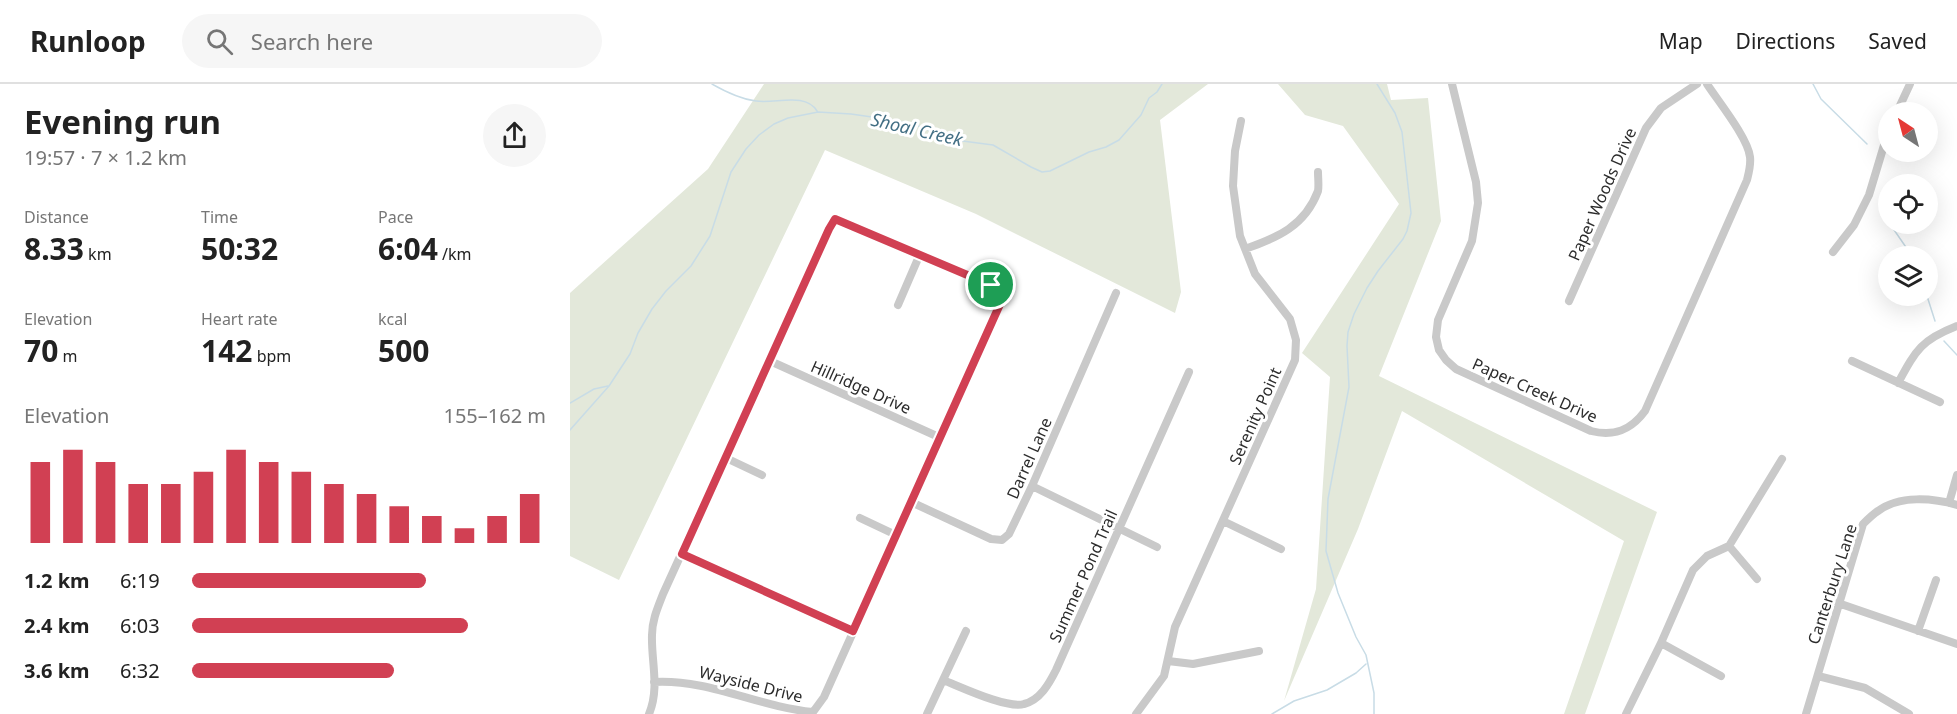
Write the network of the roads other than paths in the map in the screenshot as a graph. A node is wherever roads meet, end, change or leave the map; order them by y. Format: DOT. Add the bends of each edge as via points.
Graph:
graph roads {
  1 [pos="1452,84"];
  2 [pos="1697,84"];
  3 [pos="1707,84"];
  4 [pos="1910,84"];
  5 [pos="1902,102"];
  6 [pos="1241,121"];
  7 [pos="1879,162"];
  8 [pos="1318,172"];
  9 [pos="1245,249"];
  10 [pos="1833,252"];
  11 [pos="920,254"];
  12 [pos="1116,293"];
  13 [pos="1569,301"];
  14 [pos="898,305"];
  15 [pos="1957,326"];
  16 [pos="770,361"];
  17 [pos="1852,361"];
  18 [pos="1189,372"];
  19 [pos="1898,383"];
  20 [pos="1940,402"];
  21 [pos="941,438"];
  22 [pos="726,458"];
  23 [pos="1782,459"];
  24 [pos="762,475"];
  25 [pos="1957,475"];
  26 [pos="1032,486"];
  27 [pos="911,502"];
  28 [pos="1953,504"];
  29 [pos="860,518"];
  30 [pos="1222,521"];
  31 [pos="1118,529"];
  32 [pos="896,535"];
  33 [pos="1730,546"];
  34 [pos="1157,547"];
  35 [pos="1281,549"];
  36 [pos="682,554"];
  37 [pos="1757,579"];
  38 [pos="1936,580"];
  39 [pos="1838,603"];
  40 [pos="853,631"];
  41 [pos="966,631"];
  42 [pos="1918,631"];
  43 [pos="1661,643"];
  44 [pos="1957,644"];
  45 [pos="1259,651"];
  46 [pos="1168,661"];
  47 [pos="1721,676"];
  48 [pos="1818,676"];
  49 [pos="943,680"];
  50 [pos="654,682"];
  51 [pos="1023,705"];
  52 [pos="648,714"];
  53 [pos="927,714"];
  54 [pos="1023,714"];
  55 [pos="1136,714"];
  56 [pos="1626,714"];
  57 [pos="1806,714"];
  58 [pos="1909,714"];
  1 -- 3 [label="street, Paper Creek Drive" via="1478,203 1472,241 1438,320 1439,350 1456,369 1603,434 1627,428 1645,411 1747,180 1751,166 1746,143"];
  2 -- 13 [label="street, Paper Woods Drive" via="1661,108 1646,128"];
  4 -- 5 [label="street"];
  6 -- 9 [label="street, Serenity Point" via="1233,186"];
  7 -- 10 [label="street" via="1854,225"];
  8 -- 9 [label="street" via="1318,190 1303,216 1274,239"];
  9 -- 30 [label="street, Serenity Point" via="1255,274 1290,319 1296,340 1295,360"];
  11 -- 14 [label="street"];
  11 -- 16 [label="street, Wayside Drive" via="835,219"];
  11 -- 21 [label="street, Wayside Drive" via="991,285 1000,294 1001,302"];
  12 -- 26 [label="street, Darrel Lane"];
  15 -- 19 [label="street" via="1925,341"];
  16 -- 21 [label="street, Hillridge Drive"];
  16 -- 22 [label="street, Wayside Drive"];
  17 -- 19 [label="street"];
  18 -- 31 [label="street, Summer Pond Trail"];
  19 -- 20 [label="street"];
  21 -- 27 [label="street, Wayside Drive"];
  22 -- 24 [label="street"];
  22 -- 36 [label="street, Wayside Drive"];
  23 -- 33 [label="street"];
  25 -- 28 [label="street"];
  26 -- 27 [label="street, Darrel Lane" via="1009,534 1002,540 991,539"];
  26 -- 31 [label="street"];
  27 -- 32 [label="street, Wayside Drive"];
  28 -- 39 [label="street, Canterbury Lane" via="1921,499 1879,510 1863,524"];
  29 -- 32 [label="street"];
  30 -- 35 [label="street"];
  30 -- 46 [label="street, Serenity Point" via="1176,627"];
  31 -- 34 [label="street"];
  31 -- 51 [label="street, Summer Pond Trail" via="1051,680"];
  32 -- 40 [label="street, Wayside Drive"];
  33 -- 37 [label="street"];
  33 -- 43 [label="street" via="1707,556 1693,570"];
  36 -- 40 [label="street"];
  36 -- 50 [label="street, Wayside Drive" via="654,620"];
  38 -- 42 [label="street"];
  39 -- 42 [label="street"];
  39 -- 48 [label="street, Canterbury Lane"];
  40 -- 50 [label="street, Wayside Drive" via="824,698 813,712 691,683"];
  41 -- 49 [label="street"];
  42 -- 44 [label="street"];
  43 -- 47 [label="street"];
  43 -- 56 [label="street"];
  45 -- 46 [label="street" via="1193,664"];
  46 -- 55 [label="street, Serenity Point" via="1164,676"];
  48 -- 57 [label="street, Canterbury Lane"];
  48 -- 58 [label="street" via="1865,688"];
  49 -- 51 [label="street" via="1005,703"];
  49 -- 53 [label="street"];
  50 -- 52 [label="street, Wayside Drive"];
  51 -- 54 [label="street"];
}
